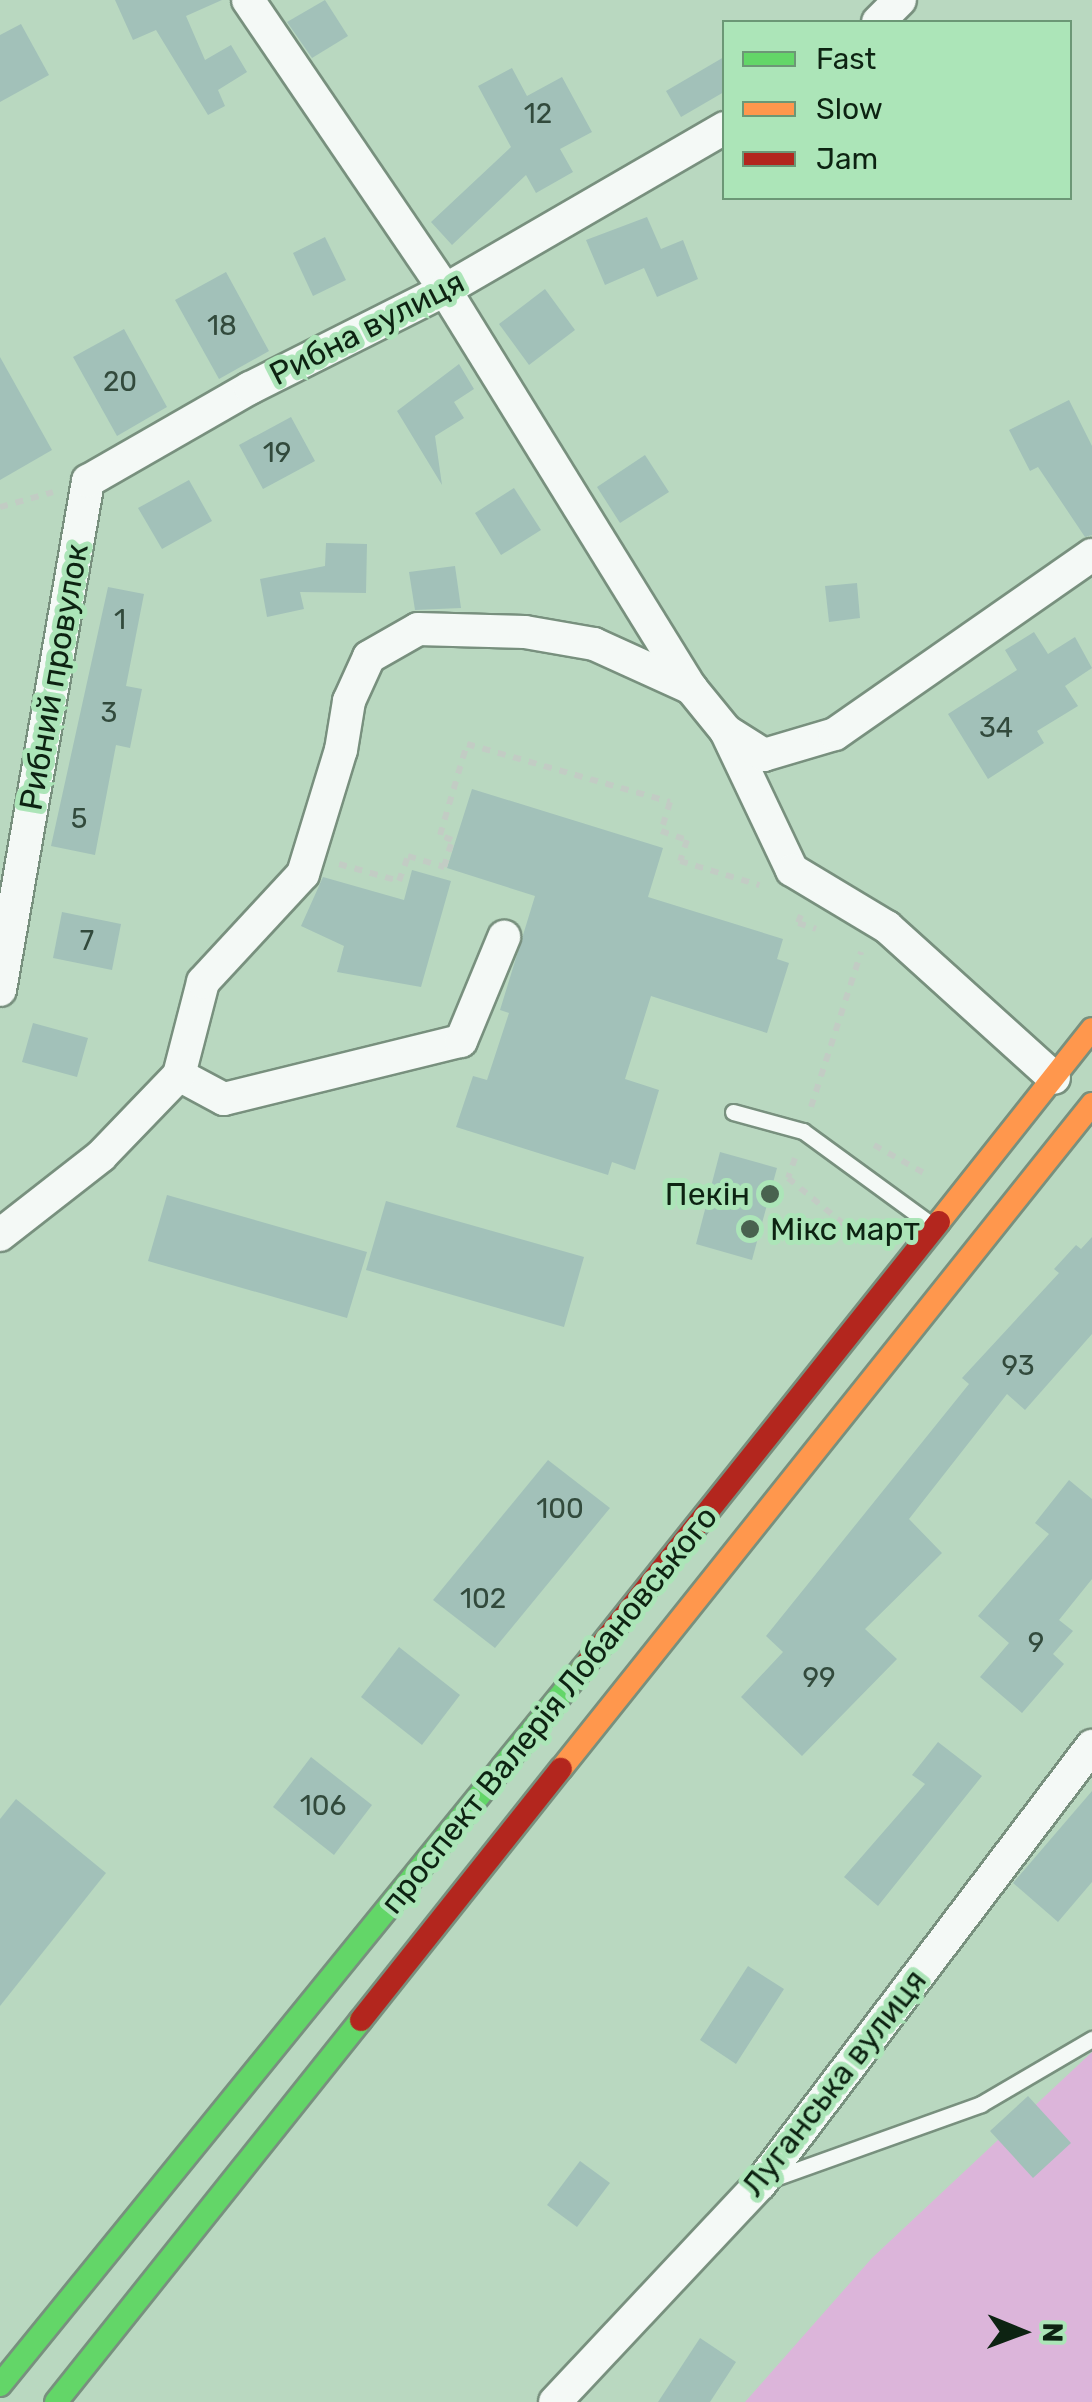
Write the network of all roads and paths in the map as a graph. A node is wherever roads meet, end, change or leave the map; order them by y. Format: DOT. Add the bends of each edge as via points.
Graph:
graph roads {
  1 [pos="248,0"];
  2 [pos="900,0"];
  3 [pos="880,20"];
  4 [pos="722,129"];
  5 [pos="444,290"];
  6 [pos="88,481"];
  7 [pos="0,508"];
  8 [pos="1092,555"];
  9 [pos="690,688"];
  10 [pos="726,731"];
  11 [pos="310,853"];
  12 [pos="771,889"];
  13 [pos="808,900"];
  14 [pos="831,934"];
  15 [pos="504,938"];
  16 [pos="847,940"];
  17 [pos="864,945"];
  18 [pos="879,956"];
  19 [pos="0,990"];
  20 [pos="1092,1029"];
  21 [pos="179,1075"];
  22 [pos="1054,1078"];
  23 [pos="1092,1104"];
  24 [pos="810,1110"];
  25 [pos="734,1112"];
  26 [pos="936,1158"];
  27 [pos="903,1199"];
  28 [pos="935,1228"];
  29 [pos="0,1234"];
  30 [pos="1092,1746"];
  31 [pos="1092,2039"];
  32 [pos="760,2184"];
  33 [pos="0,2385"];
  34 [pos="56,2402"];
  35 [pos="554,2402"];
  1 -- 5 [label="street"];
  2 -- 3 [label="street"];
  4 -- 5 [label="street, Рибна вулиця"];
  5 -- 6 [label="street, Рибна вулиця" via="250,388"];
  5 -- 9 [label="street"];
  6 -- 7 [label="path"];
  6 -- 19 [label="street, Рибний провулок"];
  8 -- 10 [label="street" via="834,734 764,755"];
  9 -- 10 [label="street"];
  9 -- 11 [label="street" via="594,644 525,632 418,629 369,657 349,701"];
  10 -- 22 [label="street" via="792,870 887,927"];
  11 -- 12 [label="path" via="399,882 408,856 444,867 452,840 440,836 466,744 670,802 661,832 687,840 680,861"];
  11 -- 21 [label="street" via="303,874 203,982"];
  13 -- 14 [label="path" via="798,923"];
  15 -- 21 [label="street" via="462,1041 224,1099"];
  16 -- 17 [label="path"];
  17 -- 18 [label="path"];
  17 -- 24 [label="path"];
  20 -- 22 [label="main road, проспект Валерія Лобановського"];
  21 -- 29 [label="street" via="101,1156"];
  22 -- 28 [label="main road, проспект Валерія Лобановського"];
  23 -- 34 [label="main road, проспект Валерія Лобановського"];
  25 -- 27 [label="lane" via="804,1131"];
  26 -- 27 [label="path"];
  27 -- 28 [label="lane"];
  28 -- 33 [label="main road, проспект Валерія Лобановського"];
  30 -- 32 [label="street, Луганська вулиця"];
  31 -- 32 [label="lane" via="982,2104"];
  32 -- 35 [label="street, Луганська вулиця"];
}
